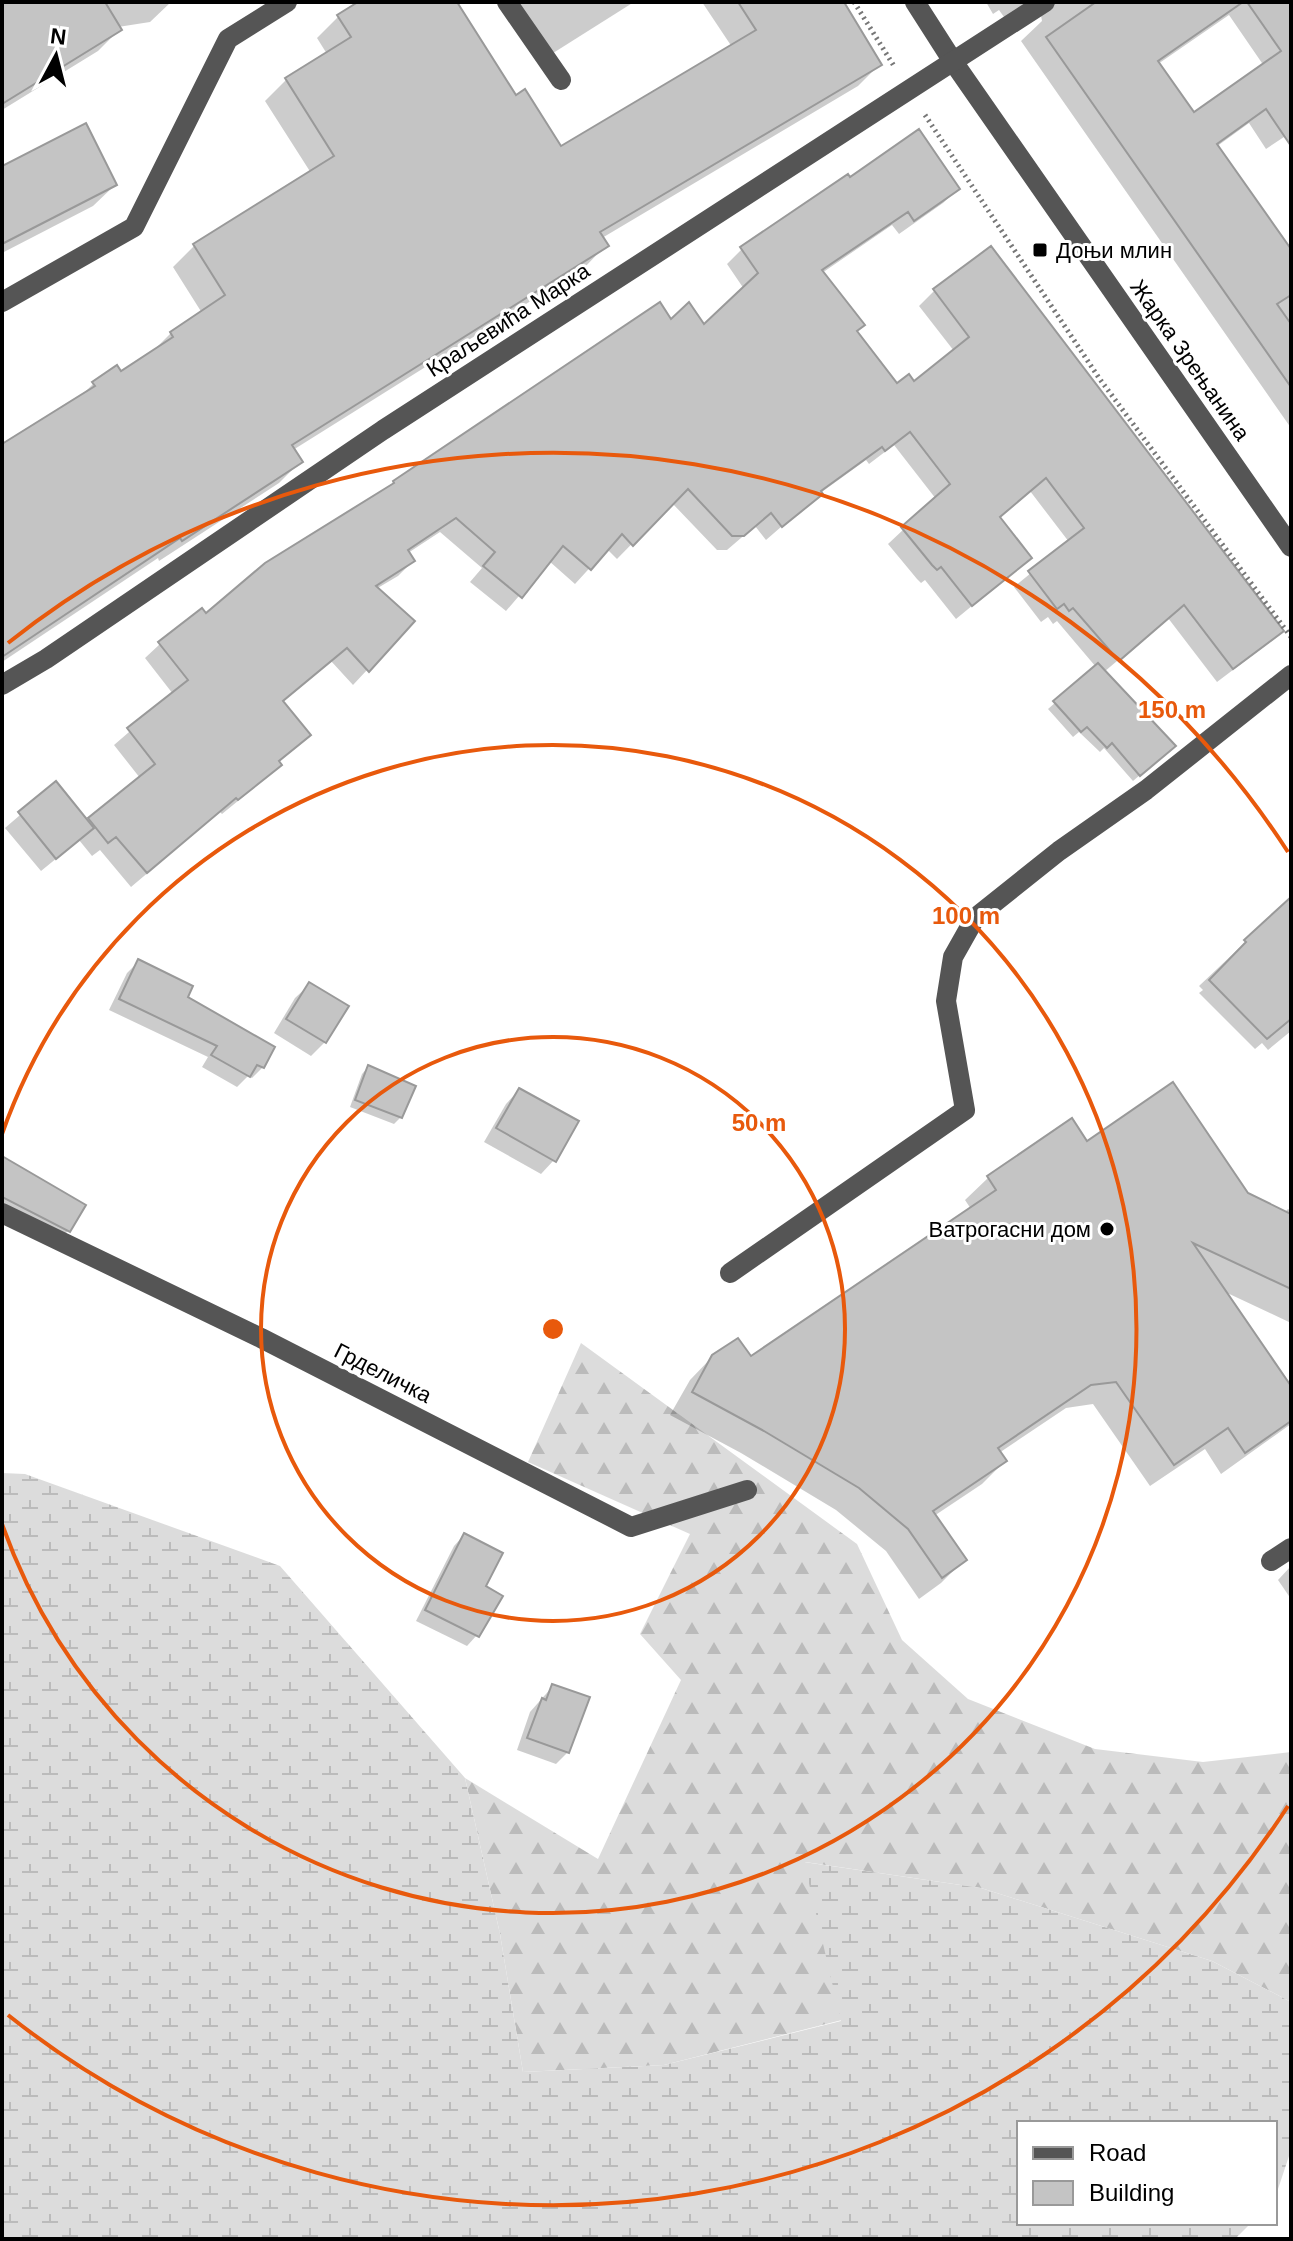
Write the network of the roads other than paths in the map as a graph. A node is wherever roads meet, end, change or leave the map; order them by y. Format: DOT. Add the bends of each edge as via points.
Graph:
graph roads {
  1 [pos="287,2"];
  2 [pos="507,2"];
  3 [pos="915,2"];
  4 [pos="1045,2"];
  5 [pos="954,63"];
  6 [pos="561,80"];
  7 [pos="2,302"];
  8 [pos="1291,547"];
  9 [pos="1291,675"];
  10 [pos="2,685"];
  11 [pos="2,1213"];
  12 [pos="730,1273"];
  13 [pos="747,1490"];
  14 [pos="1291,1548"];
  15 [pos="1271,1561"];
  1 -- 7 [label="street" via="228,39 134,227"];
  2 -- 6 [label="street"];
  3 -- 5 [label="street, Жарка Зрењанина"];
  4 -- 5 [label="street, Краљевића Марка"];
  5 -- 8 [label="street, Жарка Зрењанина"];
  5 -- 10 [label="street, Краљевића Марка" via="396,422"];
  9 -- 12 [label="street" via="975,918 953,957 946,1001 965,1110"];
  11 -- 13 [label="street, Грделичка" via="631,1527"];
  14 -- 15 [label="street"];
}
